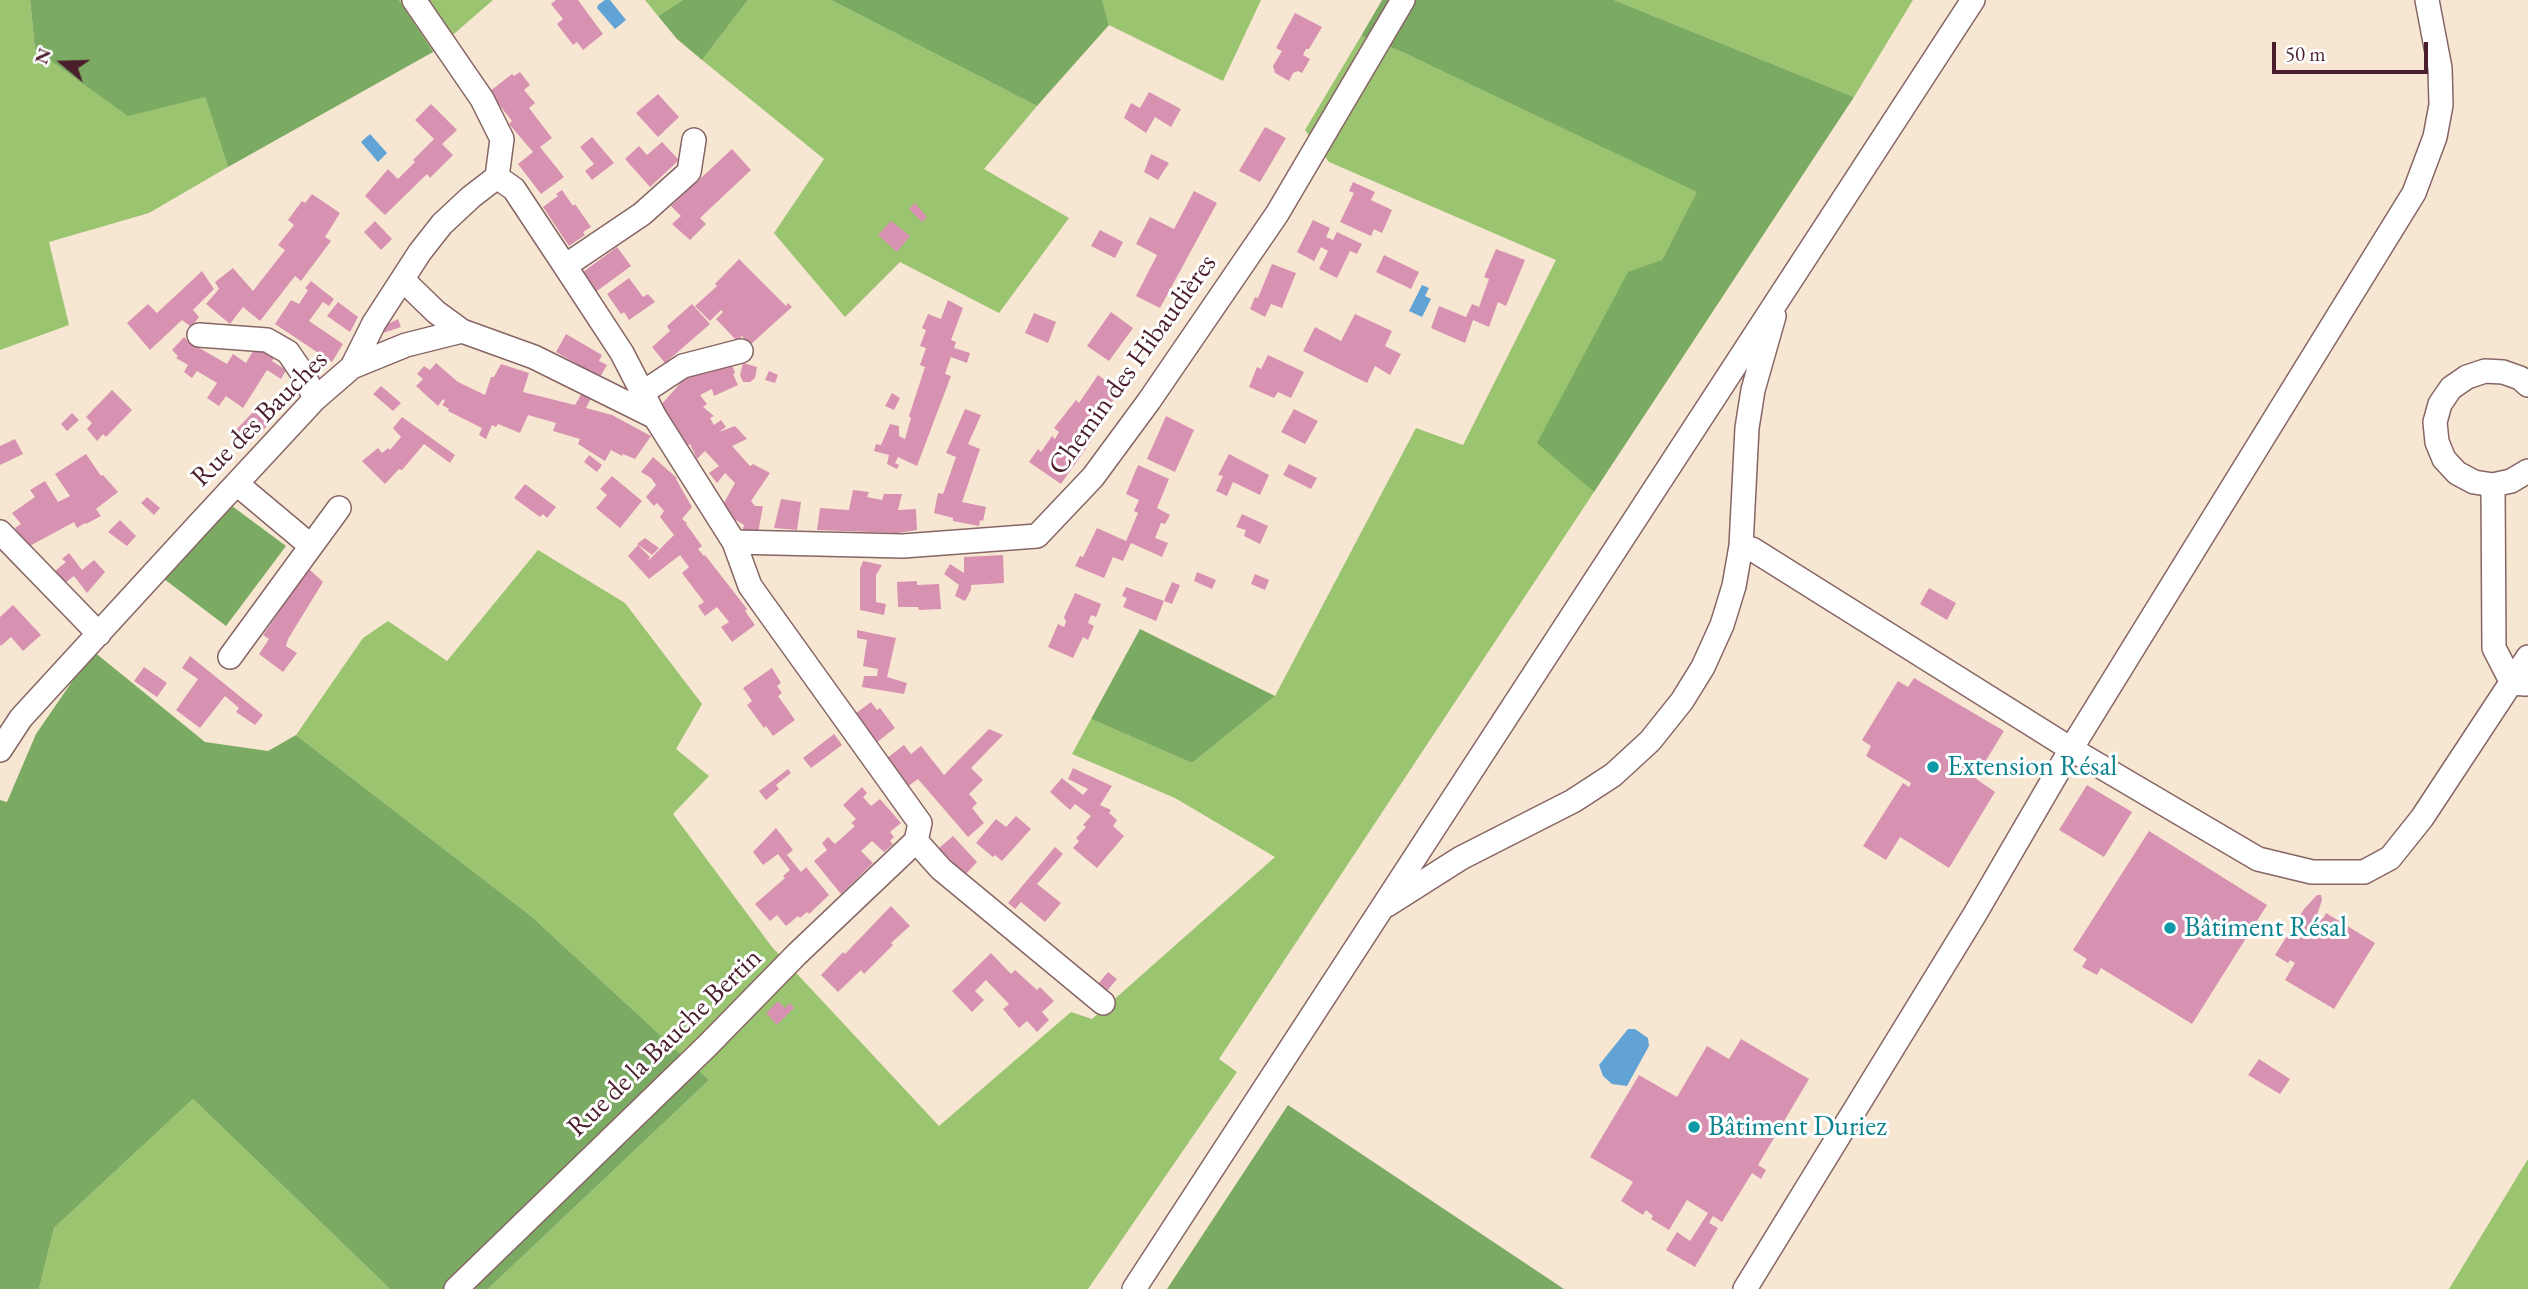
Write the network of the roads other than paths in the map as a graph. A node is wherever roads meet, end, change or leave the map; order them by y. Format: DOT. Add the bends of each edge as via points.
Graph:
graph roads {
  1 [pos="414,0"];
  2 [pos="1403,0"];
  3 [pos="1973,0"];
  4 [pos="2427,0"];
  5 [pos="694,140"];
  6 [pos="497,177"];
  7 [pos="565,266"];
  8 [pos="403,280"];
  9 [pos="1782,291"];
  10 [pos="462,331"];
  11 [pos="199,335"];
  12 [pos="741,351"];
  13 [pos="352,367"];
  14 [pos="2528,385"];
  15 [pos="642,393"];
  16 [pos="314,399"];
  17 [pos="655,417"];
  18 [pos="2528,471"];
  19 [pos="237,484"];
  20 [pos="2493,485"];
  21 [pos="339,508"];
  22 [pos="0,532"];
  23 [pos="734,542"];
  24 [pos="311,546"];
  25 [pos="1741,546"];
  26 [pos="99,634"];
  27 [pos="230,657"];
  28 [pos="2528,657"];
  29 [pos="2520,684"];
  30 [pos="2071,749"];
  31 [pos="0,750"];
  32 [pos="916,841"];
  33 [pos="1381,908"];
  34 [pos="1103,1003"];
  35 [pos="456,1289"];
  36 [pos="1134,1289"];
  37 [pos="1745,1289"];
  1 -- 6 [label="street" via="482,99 502,139"];
  2 -- 23 [label="street, Chemin des Hibaudières" via="1278,214 1093,477 1037,536 903,546"];
  3 -- 9 [label="street"];
  4 -- 30 [label="street" via="2440,68 2441,105 2435,137 2414,193"];
  5 -- 7 [label="street" via="689,172 642,214"];
  6 -- 7 [label="street" via="514,189"];
  6 -- 8 [label="street" via="442,224"];
  7 -- 15 [label="street" via="622,353"];
  8 -- 10 [label="street"];
  8 -- 13 [label="street"];
  9 -- 25 [label="street" via="1753,390"];
  9 -- 33 [label="street"];
  10 -- 13 [label="street, Rue des Bauches" via="406,345"];
  10 -- 17 [label="street" via="534,357"];
  11 -- 16 [label="street" via="267,340 288,352"];
  12 -- 15 [label="street" via="683,366"];
  13 -- 16 [label="street, Rue des Bauches"];
  14 -- 20 [label="street" via="2503,372 2485,371 2459,382 2440,404 2435,422 2444,459 2457,473"];
  15 -- 17 [label="street"];
  16 -- 19 [label="street, Rue des Bauches"];
  17 -- 23 [label="street"];
  18 -- 20 [label="street"];
  19 -- 24 [label="street"];
  19 -- 26 [label="street, Rue des Bauches"];
  20 -- 29 [label="street" via="2494,648"];
  21 -- 24 [label="street"];
  22 -- 26 [label="street"];
  23 -- 32 [label="street" via="750,586 920,823"];
  24 -- 27 [label="street"];
  25 -- 30 [label="street" via="1764,556"];
  25 -- 33 [label="street" via="1722,625 1703,667 1650,741 1613,775 1573,802 1461,858"];
  26 -- 31 [label="street, Rue des Bauches" via="21,718"];
  28 -- 29 [label="street"];
  29 -- 30 [label="street" via="2390,858 2364,872 2312,873 2258,859"];
  30 -- 37 [label="street"];
  32 -- 34 [label="street" via="941,869"];
  32 -- 35 [label="street, Rue de la Bauche Bertin"];
  33 -- 36 [label="street"];
}
